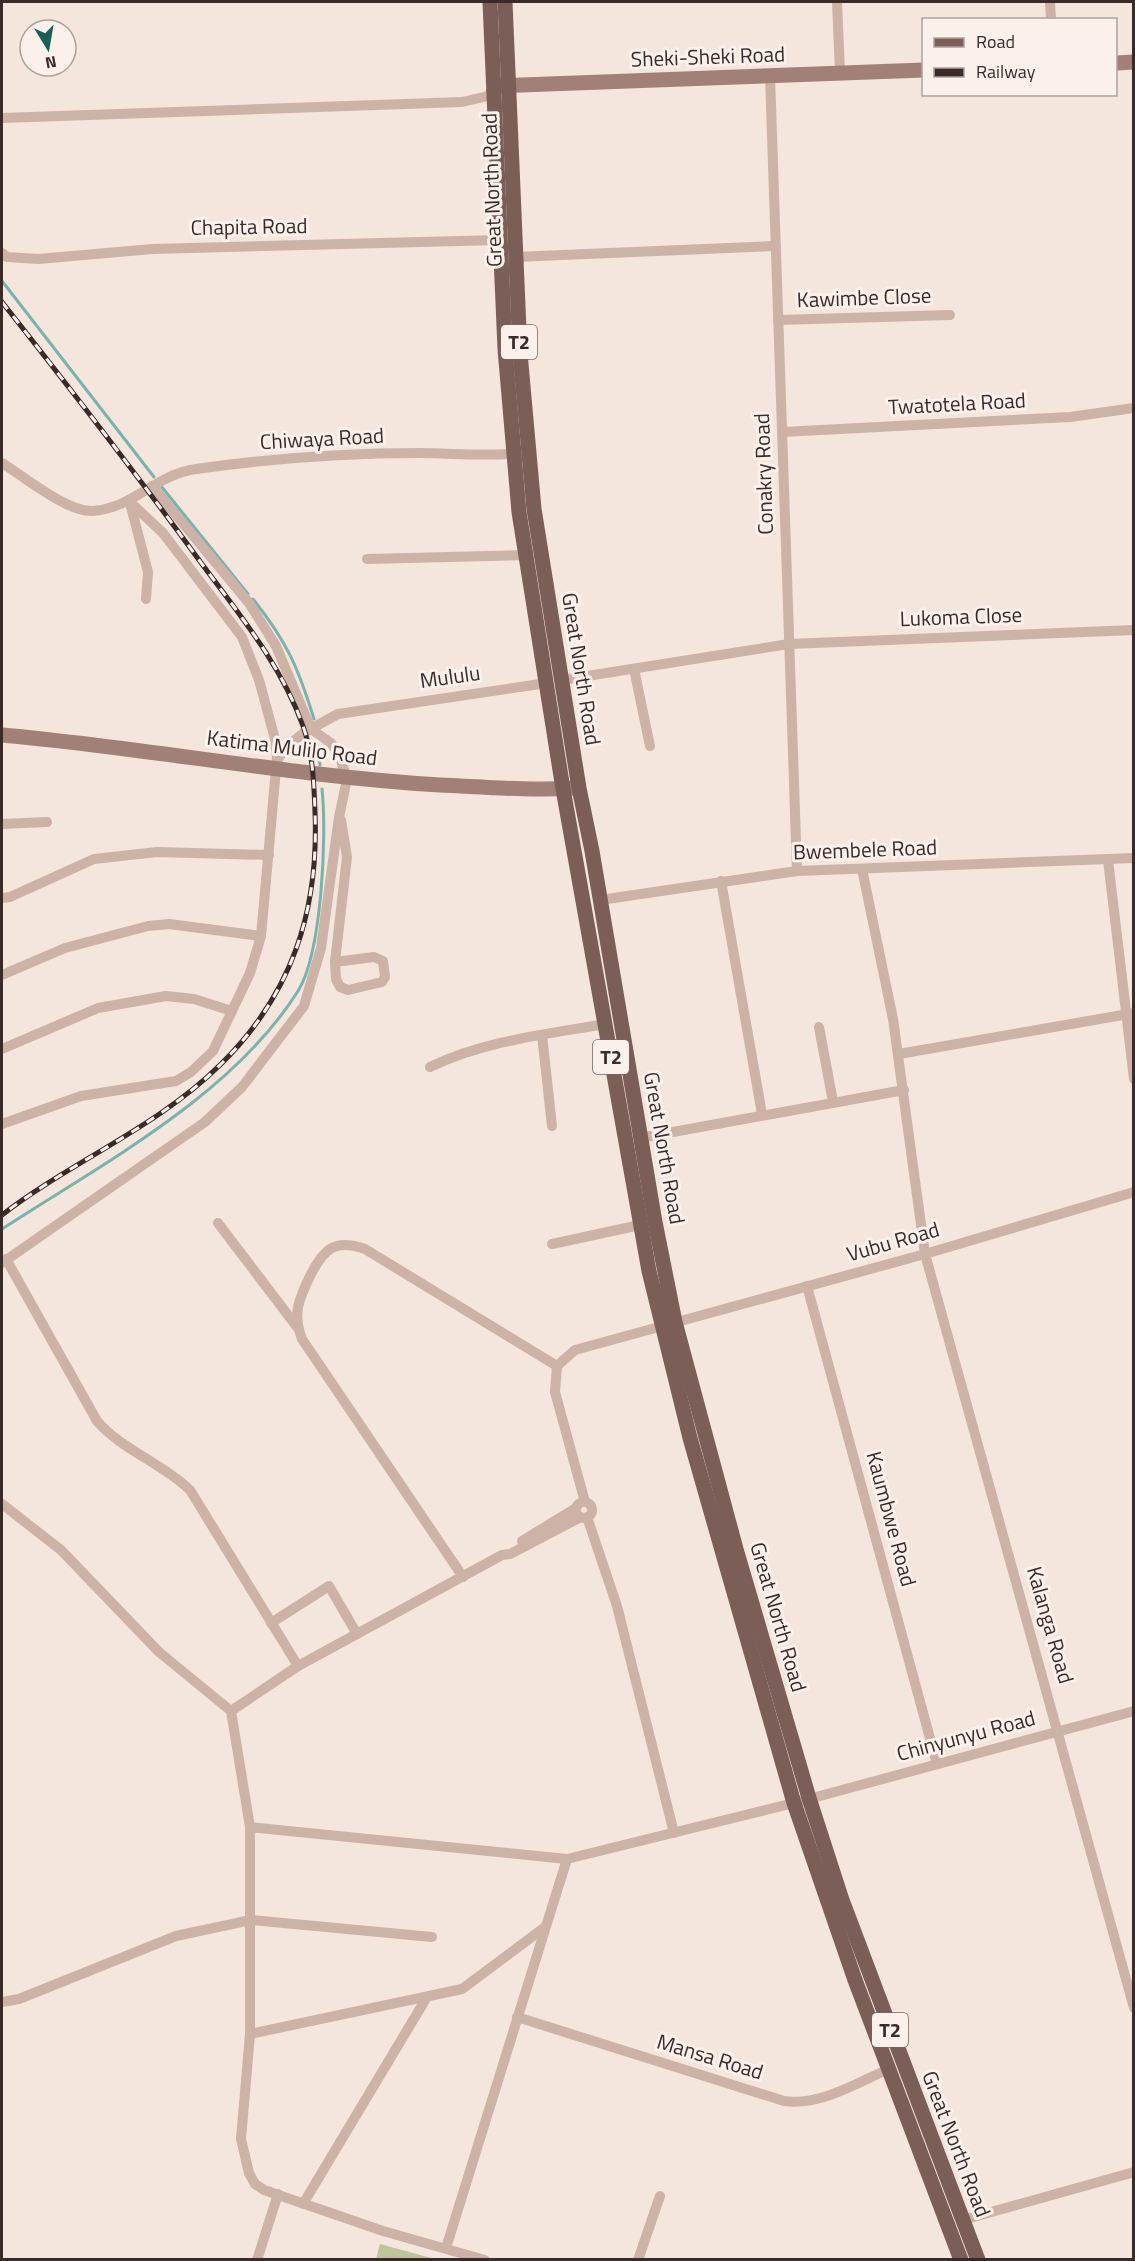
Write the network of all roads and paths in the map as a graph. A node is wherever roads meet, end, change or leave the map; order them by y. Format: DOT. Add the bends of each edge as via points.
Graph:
graph roads {
  1 [pos="490,2"];
  2 [pos="505,2"];
  3 [pos="837,2"];
  4 [pos="1050,2"];
  5 [pos="1051,18"];
  6 [pos="1134,62"];
  7 [pos="1117,63"];
  8 [pos="922,70"];
  9 [pos="840,73"];
  10 [pos="770,76"];
  11 [pos="501,86"];
  12 [pos="2,118"];
  13 [pos="499,240"];
  14 [pos="776,246"];
  15 [pos="2,253"];
  16 [pos="515,257"];
  17 [pos="950,315"];
  18 [pos="778,320"];
  19 [pos="1134,408"];
  20 [pos="782,432"];
  21 [pos="520,453"];
  22 [pos="2,463"];
  23 [pos="152,486"];
  24 [pos="130,502"];
  25 [pos="526,555"];
  26 [pos="367,560"];
  27 [pos="146,599"];
  28 [pos="1134,630"];
  29 [pos="789,644"];
  30 [pos="634,669"];
  31 [pos="554,681"];
  32 [pos="311,729"];
  33 [pos="2,735"];
  34 [pos="650,746"];
  35 [pos="276,766"];
  36 [pos="347,779"];
  37 [pos="571,788"];
  38 [pos="339,817"];
  39 [pos="46,822"];
  40 [pos="2,824"];
  41 [pos="269,855"];
  42 [pos="1134,858"];
  43 [pos="1108,860"];
  44 [pos="862,869"];
  45 [pos="797,871"];
  46 [pos="721,881"];
  47 [pos="2,898"];
  48 [pos="600,900"];
  49 [pos="261,936"];
  50 [pos="335,962"];
  51 [pos="2,975"];
  52 [pos="232,1011"];
  53 [pos="1129,1013"];
  54 [pos="606,1024"];
  55 [pos="819,1027"];
  56 [pos="542,1035"];
  57 [pos="2,1049"];
  58 [pos="898,1054"];
  59 [pos="430,1067"];
  60 [pos="1134,1079"];
  61 [pos="904,1090"];
  62 [pos="833,1102"];
  63 [pos="762,1114"];
  64 [pos="2,1124"];
  65 [pos="552,1126"];
  66 [pos="640,1138"];
  67 [pos="1134,1192"];
  68 [pos="218,1223"];
  69 [pos="640,1225"];
  70 [pos="552,1244"];
  71 [pos="925,1254"];
  72 [pos="4,1261"];
  73 [pos="807,1286"];
  74 [pos="668,1324"];
  75 [pos="297,1327"];
  76 [pos="557,1366"];
  77 [pos="2,1504"];
  78 [pos="582,1511"];
  79 [pos="463,1577"];
  80 [pos="271,1623"];
  81 [pos="357,1634"];
  82 [pos="298,1666"];
  83 [pos="231,1711"];
  84 [pos="1134,1711"];
  85 [pos="1059,1732"];
  86 [pos="937,1764"];
  87 [pos="801,1800"];
  88 [pos="250,1827"];
  89 [pos="675,1833"];
  90 [pos="567,1858"];
  91 [pos="251,1920"];
  92 [pos="545,1927"];
  93 [pos="432,1937"];
  94 [pos="427,1997"];
  95 [pos="2,2002"];
  96 [pos="1134,2008"];
  97 [pos="517,2017"];
  98 [pos="250,2034"];
  99 [pos="890,2069"];
  100 [pos="1134,2172"];
  101 [pos="278,2194"];
  102 [pos="660,2196"];
  103 [pos="303,2204"];
  104 [pos="963,2220"];
  105 [pos="446,2248"];
  106 [pos="257,2259"];
  107 [pos="485,2259"];
  108 [pos="638,2259"];
  109 [pos="961,2259"];
  110 [pos="978,2259"];
  1 -- 11 [label="main road, Great North Road / T2"];
  2 -- 11 [label="main road, Great North Road / T2"];
  3 -- 9 [label="street"];
  4 -- 5 [label="street"];
  6 -- 7 [label="main road"];
  8 -- 9 [label="main road, Sheki-Sheki Road"];
  9 -- 10 [label="main road, Sheki-Sheki Road"];
  10 -- 11 [label="main road, Sheki-Sheki Road"];
  10 -- 14 [label="street, Conakry Road"];
  11 -- 12 [label="street" via="489,96 462,102"];
  11 -- 13 [label="main road, Great North Road / T2"];
  11 -- 16 [label="main road, Great North Road / T2"];
  13 -- 15 [label="street, Chapita Road" via="153,249 38,258 7,257"];
  13 -- 21 [label="main road, Great North Road / T2"];
  14 -- 16 [label="street"];
  14 -- 18 [label="street, Conakry Road"];
  16 -- 21 [label="main road, Great North Road / T2"];
  17 -- 18 [label="street, Kawimbe Close"];
  18 -- 20 [label="street, Conakry Road"];
  19 -- 20 [label="street, Twatotela Road" via="1070,417"];
  20 -- 29 [label="street, Conakry Road"];
  21 -- 23 [label="street, Chiwaya Road" via="417,453 235,464 182,471"];
  21 -- 25 [label="main road, Great North Road / T2"];
  21 -- 31 [label="main road, Great North Road / T2"];
  22 -- 24 [label="street" via="80,510 93,511"];
  23 -- 24 [label="street, Chiwaya Road"];
  23 -- 32 [label="street" via="249,603 276,646"];
  24 -- 27 [label="street" via="148,572"];
  24 -- 35 [label="street" via="163,533 242,637 275,739"];
  25 -- 26 [label="street"];
  25 -- 31 [label="main road, Great North Road / T2"];
  28 -- 29 [label="street, Lukoma Close"];
  29 -- 30 [label="street, Lukoma Close"];
  29 -- 45 [label="street, Conakry Road"];
  30 -- 31 [label="street, Mululu"];
  30 -- 34 [label="street"];
  31 -- 32 [label="street, Mululu" via="358,710 338,714"];
  31 -- 37 [label="main road, Great North Road / T2"];
  32 -- 35 [label="street, Mululu" via="285,748"];
  32 -- 36 [label="street" via="331,742"];
  33 -- 35 [label="main road, Katima Mulilo Road"];
  35 -- 36 [label="main road, Katima Mulilo Road"];
  35 -- 41 [label="street"];
  36 -- 37 [label="main road, Katima Mulilo Road" via="490,788"];
  36 -- 38 [label="street"];
  37 -- 48 [label="main road, Great North Road / T2"];
  37 -- 54 [label="main road, Great North Road / T2"];
  38 -- 50 [label="street" via="347,857"];
  38 -- 72 [label="street" via="321,948 304,1006 242,1087 205,1122"];
  39 -- 40 [label="street"];
  41 -- 47 [label="street" via="157,852 94,859"];
  41 -- 49 [label="street"];
  42 -- 43 [label="street, Bwembele Road"];
  43 -- 44 [label="street, Bwembele Road"];
  43 -- 53 [label="street"];
  44 -- 45 [label="street, Bwembele Road"];
  44 -- 58 [label="street, Kalanga Road" via="886,976"];
  45 -- 46 [label="street, Bwembele Road"];
  46 -- 48 [label="street, Bwembele Road"];
  46 -- 63 [label="street"];
  48 -- 66 [label="main road, Great North Road / T2"];
  49 -- 51 [label="street" via="169,924 148,926 65,948"];
  49 -- 52 [label="street" via="250,973"];
  50 -- 50 [label="street" via="336,979 340,987 348,990 377,985 385,977 383,961 374,957"];
  52 -- 57 [label="street" via="194,999 166,996 98,1008"];
  52 -- 64 [label="street" via="213,1051 197,1068 176,1081 81,1096"];
  53 -- 58 [label="street"];
  53 -- 60 [label="street"];
  54 -- 56 [label="street"];
  54 -- 69 [label="main road, Great North Road / T2"];
  55 -- 62 [label="street"];
  56 -- 59 [label="street" via="473,1050"];
  56 -- 65 [label="street"];
  58 -- 61 [label="street, Kalanga Road"];
  61 -- 62 [label="street"];
  61 -- 71 [label="street, Kalanga Road"];
  62 -- 63 [label="street"];
  63 -- 66 [label="street"];
  66 -- 74 [label="main road, Great North Road / T2"];
  67 -- 71 [label="street, Vubu Road"];
  68 -- 75 [label="street"];
  69 -- 70 [label="street"];
  69 -- 74 [label="main road, Great North Road / T2"];
  71 -- 73 [label="street, Vubu Road"];
  71 -- 85 [label="street, Kalanga Road"];
  72 -- 80 [label="street" via="97,1421 190,1490"];
  73 -- 74 [label="street, Vubu Road"];
  73 -- 86 [label="street, Kaumbwe Road"];
  74 -- 76 [label="street, Vubu Road" via="575,1350"];
  74 -- 87 [label="main road, Great North Road / T2" via="736,1549"];
  75 -- 76 [label="street" via="300,1295 320,1255 339,1245 353,1245"];
  75 -- 79 [label="street"];
  76 -- 78 [label="street" via="555,1392"];
  77 -- 83 [label="street" via="61,1550 159,1652"];
  78 -- 79 [label="street"];
  78 -- 89 [label="street" via="617,1606"];
  79 -- 81 [label="street"];
  80 -- 81 [label="street" via="329,1586"];
  80 -- 82 [label="street"];
  81 -- 82 [label="street"];
  82 -- 83 [label="street"];
  83 -- 88 [label="street"];
  84 -- 85 [label="street, Chinyunyu Road"];
  85 -- 86 [label="street, Chinyunyu Road"];
  85 -- 96 [label="street, Kalanga Road"];
  86 -- 87 [label="street, Chinyunyu Road"];
  87 -- 89 [label="street, Chinyunyu Road"];
  87 -- 99 [label="main road, Great North Road / T2" via="855,1980"];
  87 -- 104 [label="main road, Great North Road / T2"];
  88 -- 90 [label="street, Chinyunyu Road"];
  88 -- 91 [label="street"];
  89 -- 90 [label="street, Chinyunyu Road"];
  90 -- 92 [label="street"];
  91 -- 93 [label="street"];
  91 -- 95 [label="street" via="176,1936"];
  91 -- 98 [label="street"];
  92 -- 94 [label="street" via="462,1989"];
  92 -- 97 [label="street"];
  94 -- 98 [label="street"];
  94 -- 103 [label="street"];
  97 -- 99 [label="street, Mansa Road" via="784,2101 817,2100"];
  97 -- 105 [label="street"];
  98 -- 101 [label="street" via="241,2139 243,2157 255,2184"];
  99 -- 109 [label="main road, Great North Road / T2"];
  100 -- 104 [label="street"];
  101 -- 103 [label="street"];
  101 -- 106 [label="street"];
  102 -- 108 [label="street"];
  103 -- 105 [label="street"];
  104 -- 110 [label="main road, Great North Road / T2"];
  105 -- 107 [label="street"];
}
